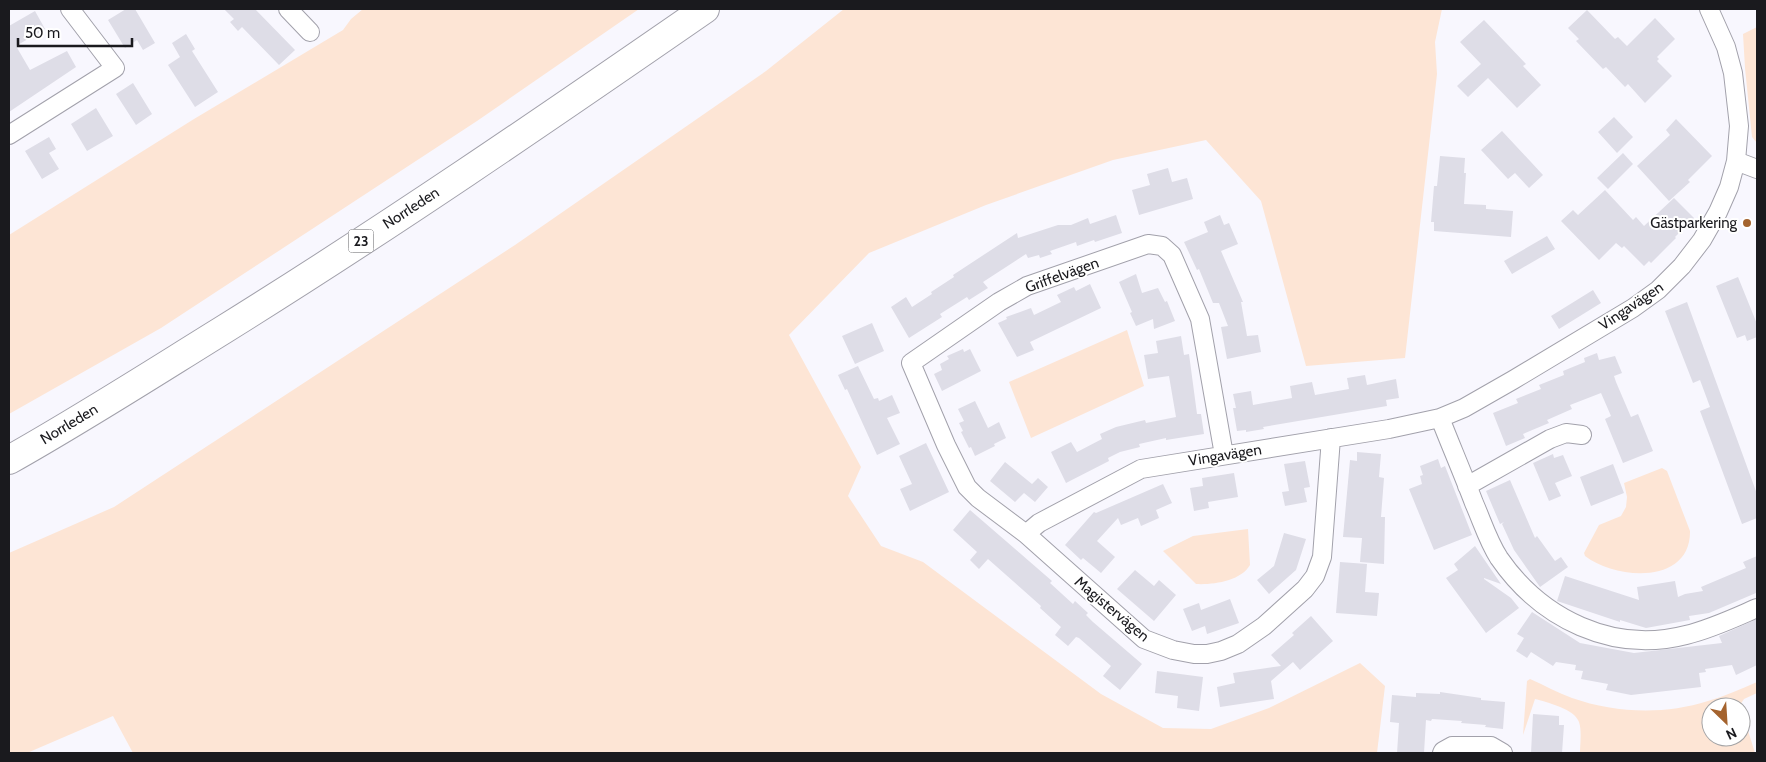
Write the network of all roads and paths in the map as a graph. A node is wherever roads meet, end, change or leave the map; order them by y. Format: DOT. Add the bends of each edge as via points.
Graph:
graph roads {
  1 [pos="70,9"];
  2 [pos="288,9"];
  3 [pos="680,9"];
  4 [pos="705,9"];
  5 [pos="1709,9"];
  6 [pos="310,32"];
  7 [pos="9,135"];
  8 [pos="1736,161"];
  9 [pos="1757,169"];
  10 [pos="1440,418"];
  11 [pos="1582,435"];
  12 [pos="1331,438"];
  13 [pos="9,443"];
  14 [pos="1224,455"];
  15 [pos="9,460"];
  16 [pos="1467,486"];
  17 [pos="1026,534"];
  18 [pos="1757,608"];
  19 [pos="1442,753"];
  20 [pos="1503,753"];
  1 -- 7 [label="street" via="115,68"];
  2 -- 6 [label="street"];
  3 -- 13 [label="highway, Norrleden / 23" via="289,272"];
  4 -- 15 [label="highway, Norrleden / 23" via="297,284"];
  5 -- 8 [label="street, Vingavägen" via="1734,73 1739,126"];
  8 -- 9 [label="street"];
  8 -- 10 [label="street, Vingavägen" via="1718,212 1702,240 1658,290 1513,380"];
  10 -- 12 [label="street, Vingavägen"];
  10 -- 16 [label="street"];
  11 -- 16 [label="street" via="1566,433 1550,439"];
  12 -- 14 [label="street, Vingavägen"];
  12 -- 17 [label="street, Magistervägen" via="1322,557 1315,576 1264,626 1221,651 1194,654 1144,639"];
  14 -- 17 [label="street, Vingavägen" via="1141,469 1039,523"];
  14 -- 17 [label="street, Griffelvägen" via="1200,319 1172,255 1162,246 1148,244 1027,286 911,363 967,487"];
  16 -- 18 [label="street" via="1498,557 1514,577 1556,614 1580,627 1610,637 1652,640 1703,631"];
  19 -- 20 [label="street" via="1452,746 1491,746"];
}
